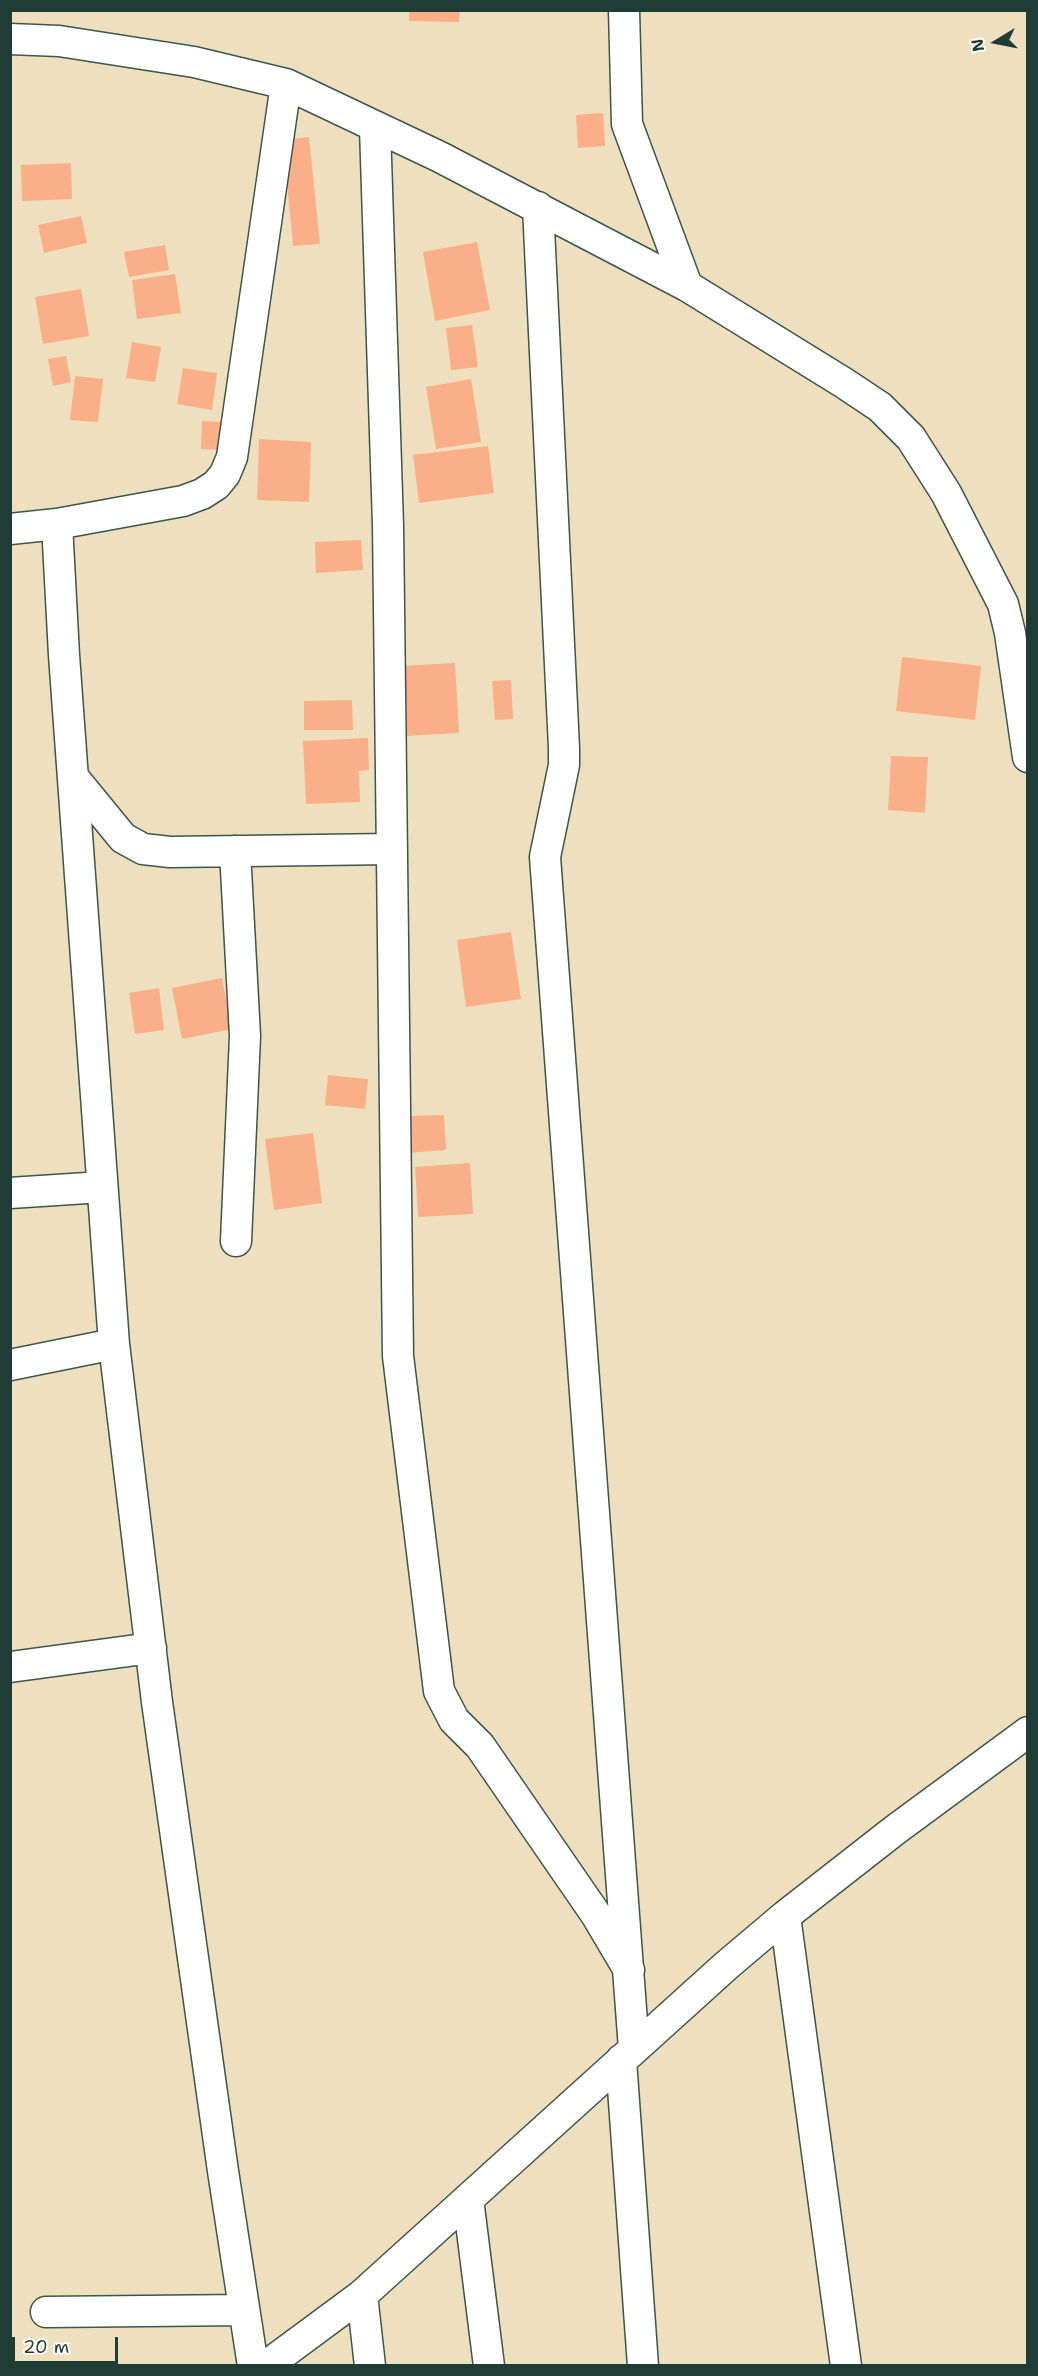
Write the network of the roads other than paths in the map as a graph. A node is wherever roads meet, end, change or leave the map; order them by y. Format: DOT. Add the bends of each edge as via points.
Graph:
graph roads {
  1 [pos="624,10"];
  2 [pos="10,39"];
  3 [pos="286,84"];
  4 [pos="375,128"];
  5 [pos="538,207"];
  6 [pos="687,286"];
  7 [pos="57,524"];
  8 [pos="10,529"];
  9 [pos="1028,757"];
  10 [pos="73,777"];
  11 [pos="391,849"];
  12 [pos="235,851"];
  13 [pos="102,1187"];
  14 [pos="10,1193"];
  15 [pos="236,1241"];
  16 [pos="114,1344"];
  17 [pos="10,1365"];
  18 [pos="151,1648"];
  19 [pos="10,1667"];
  20 [pos="1028,1732"];
  21 [pos="785,1916"];
  22 [pos="629,1970"];
  23 [pos="628,2054"];
  24 [pos="468,2199"];
  25 [pos="362,2295"];
  26 [pos="244,2310"];
  27 [pos="46,2312"];
  28 [pos="252,2366"];
  29 [pos="266,2366"];
  30 [pos="370,2366"];
  31 [pos="489,2366"];
  32 [pos="643,2366"];
  33 [pos="846,2366"];
  1 -- 6 [label="street" via="627,124"];
  2 -- 3 [label="street" via="59,41 194,62"];
  3 -- 4 [label="street"];
  3 -- 7 [label="street" via="232,457 225,474 216,485 183,501"];
  4 -- 5 [label="street"];
  4 -- 11 [label="street" via="388,525"];
  5 -- 6 [label="street"];
  5 -- 22 [label="street" via="564,748 545,856"];
  6 -- 9 [label="street" via="880,407 911,438 946,493 1003,604"];
  7 -- 8 [label="street"];
  7 -- 10 [label="street"];
  10 -- 12 [label="street" via="123,838 143,849"];
  10 -- 13 [label="street"];
  11 -- 12 [label="street"];
  11 -- 22 [label="street" via="398,1356 439,1691 453,1720 480,1746 597,1916"];
  12 -- 15 [label="street" via="245,1036"];
  13 -- 14 [label="street"];
  13 -- 16 [label="street"];
  16 -- 17 [label="street"];
  16 -- 18 [label="street"];
  18 -- 19 [label="street"];
  18 -- 26 [label="street"];
  20 -- 21 [label="street"];
  21 -- 23 [label="street"];
  21 -- 33 [label="street"];
  22 -- 23 [label="street"];
  23 -- 24 [label="street"];
  23 -- 32 [label="street"];
  24 -- 25 [label="street"];
  24 -- 31 [label="street"];
  25 -- 29 [label="street"];
  25 -- 30 [label="street"];
  26 -- 27 [label="street"];
  26 -- 28 [label="street"];
}
